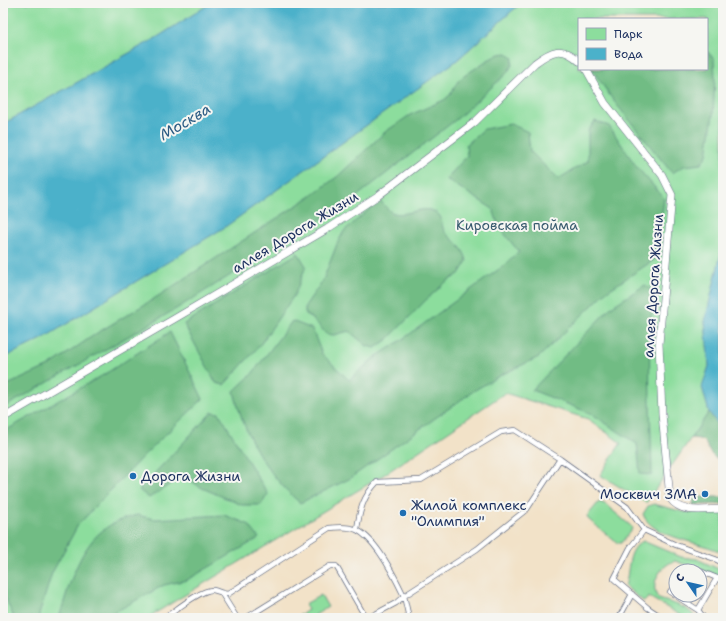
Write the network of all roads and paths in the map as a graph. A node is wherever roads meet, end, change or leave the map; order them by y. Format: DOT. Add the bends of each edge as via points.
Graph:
graph roads {
  1 [pos="578,60"];
  2 [pos="587,70"];
  3 [pos="3,418"];
  4 [pos="560,459"];
  5 [pos="723,509"];
  6 [pos="357,529"];
  7 [pos="644,530"];
  8 [pos="723,563"];
  9 [pos="708,574"];
  10 [pos="717,578"];
  11 [pos="723,580"];
  12 [pos="222,594"];
  13 [pos="632,594"];
  14 [pos="404,596"];
  15 [pos="687,603"];
  16 [pos="698,610"];
  17 [pos="164,618"];
  18 [pos="237,618"];
  19 [pos="246,618"];
  20 [pos="367,618"];
  21 [pos="409,618"];
  22 [pos="619,618"];
  23 [pos="663,618"];
  24 [pos="704,618"];
  1 -- 3 [label="street, аллея Дорога Жизни" via="572,55 556,50 544,56 475,122 379,195 228,288"];
  2 -- 5 [label="street, аллея Дорога Жизни" via="606,103 662,175 672,195 659,344 670,498 678,507 685,509"];
  4 -- 6 [label="lane" via="515,430 501,432 421,480 378,482 367,493"];
  4 -- 7 [label="lane" via="627,507"];
  4 -- 14 [label="lane" via="527,508 477,549"];
  6 -- 12 [label="lane" via="329,528 228,594"];
  6 -- 14 [label="lane" via="366,536 383,558"];
  7 -- 8 [label="lane"];
  7 -- 13 [label="lane" via="630,548 614,580"];
  9 -- 10 [label="lane"];
  10 -- 11 [label="lane"];
  10 -- 16 [label="lane"];
  12 -- 17 [label="lane" via="213,590 202,593"];
  12 -- 18 [label="lane"];
  13 -- 22 [label="lane"];
  13 -- 23 [label="lane"];
  14 -- 20 [label="lane"];
  14 -- 21 [label="lane"];
  15 -- 16 [label="lane"];
  16 -- 24 [label="lane"];
  19 -- 20 [label="lane" via="330,566 336,566"];
}
